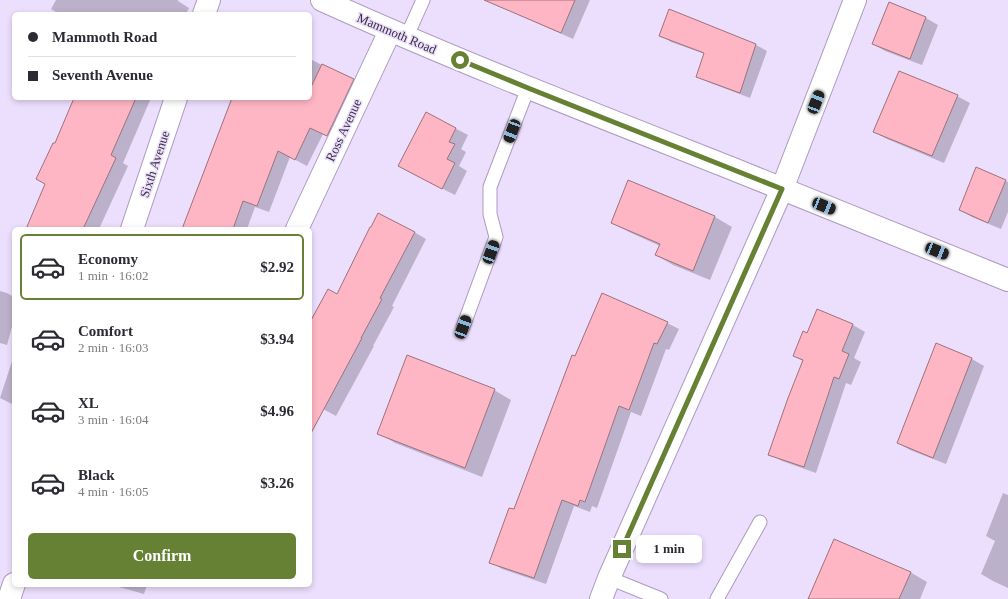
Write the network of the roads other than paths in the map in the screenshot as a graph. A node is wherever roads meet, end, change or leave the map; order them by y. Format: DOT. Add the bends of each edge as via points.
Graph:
graph roads {
  1 [pos="209,0"];
  2 [pos="322,0"];
  3 [pos="423,0"];
  4 [pos="855,0"];
  5 [pos="205,12"];
  6 [pos="398,34"];
  7 [pos="528,88"];
  8 [pos="175,100"];
  9 [pos="782,189"];
  10 [pos="133,227"];
  11 [pos="298,227"];
  12 [pos="1008,280"];
  13 [pos="463,327"];
  14 [pos="760,522"];
  15 [pos="609,578"];
  16 [pos="13,587"];
  17 [pos="9,599"];
  18 [pos="601,599"];
  19 [pos="661,599"];
  20 [pos="717,599"];
  1 -- 5 [label="street"];
  2 -- 6 [label="street, Mammoth Road"];
  3 -- 6 [label="lane"];
  4 -- 9 [label="street"];
  6 -- 7 [label="street, Mammoth Road"];
  6 -- 11 [label="street, Ross Avenue"];
  7 -- 9 [label="street, Mammoth Road"];
  7 -- 13 [label="lane" via="490,187 490,214 496,237"];
  8 -- 10 [label="street, Sixth Avenue"];
  9 -- 12 [label="street, Mammoth Road"];
  9 -- 15 [label="street"];
  14 -- 20 [label="lane"];
  15 -- 18 [label="street"];
  15 -- 19 [label="lane"];
  16 -- 17 [label="street"];
}
